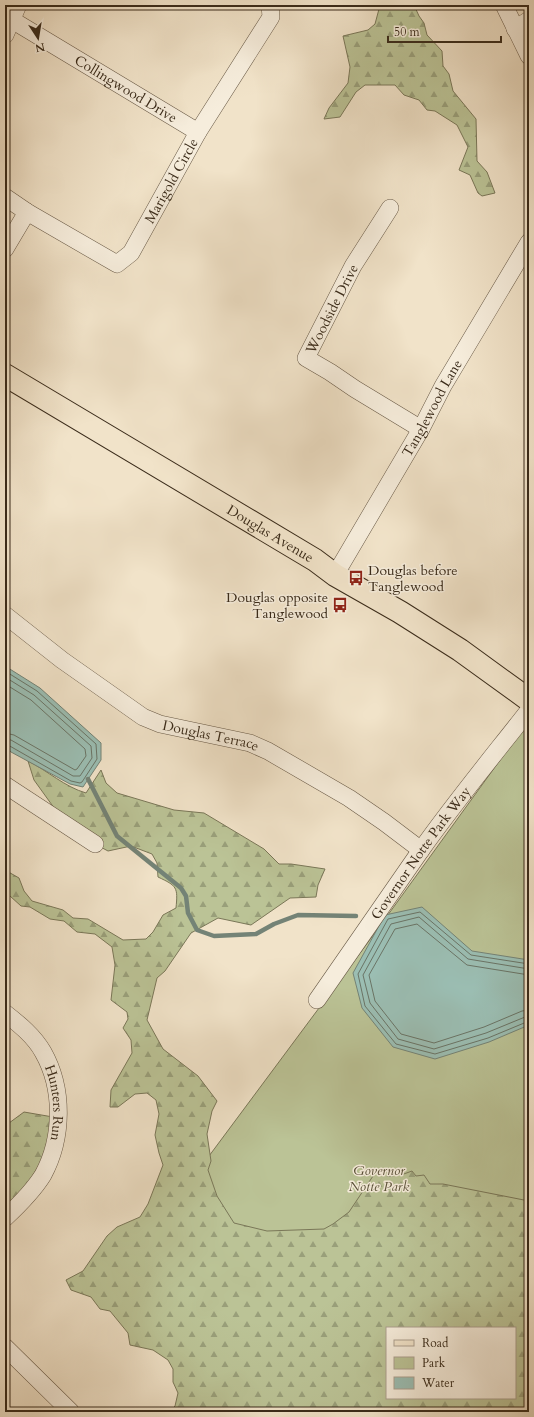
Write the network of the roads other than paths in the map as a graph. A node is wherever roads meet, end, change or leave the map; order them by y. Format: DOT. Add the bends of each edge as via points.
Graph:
graph roads {
  1 [pos="270,5"];
  2 [pos="504,5"];
  3 [pos="12,20"];
  4 [pos="522,24"];
  5 [pos="529,56"];
  6 [pos="198,132"];
  7 [pos="5,197"];
  8 [pos="390,208"];
  9 [pos="27,212"];
  10 [pos="529,242"];
  11 [pos="5,249"];
  12 [pos="5,375"];
  13 [pos="421,429"];
  14 [pos="335,575"];
  15 [pos="5,615"];
  16 [pos="529,700"];
  17 [pos="529,710"];
  18 [pos="5,785"];
  19 [pos="95,844"];
  20 [pos="421,850"];
  21 [pos="317,1000"];
  22 [pos="5,1013"];
  23 [pos="5,1218"];
  24 [pos="5,1347"];
  25 [pos="71,1412"];
  1 -- 6 [label="street, Marigold Circle" via="271,17"];
  2 -- 4 [label="street"];
  3 -- 6 [label="street, Collingwood Drive"];
  4 -- 5 [label="street"];
  6 -- 9 [label="street, Marigold Circle" via="132,253 116,264"];
  7 -- 9 [label="street"];
  8 -- 13 [label="street, Woodside Drive" via="353,266 306,358"];
  9 -- 11 [label="street"];
  10 -- 13 [label="street, Tanglewood Lane" via="443,386"];
  12 -- 14 [label="main road, Douglas Avenue" via="315,560"];
  13 -- 14 [label="street, Tanglewood Lane"];
  14 -- 16 [label="main road, Douglas Avenue" via="460,650"];
  15 -- 20 [label="street, Douglas Terrace" via="62,660 143,717 160,724 250,743 268,751 349,798"];
  17 -- 20 [label="street, Governor Notte Park Way"];
  18 -- 19 [label="street"];
  20 -- 21 [label="street, Governor Notte Park Way"];
  22 -- 23 [label="street, Hunters Run" via="25,1030 42,1052 52,1075 58,1102 58,1126 54,1148 43,1175 27,1197"];
  24 -- 25 [label="street"];
}
